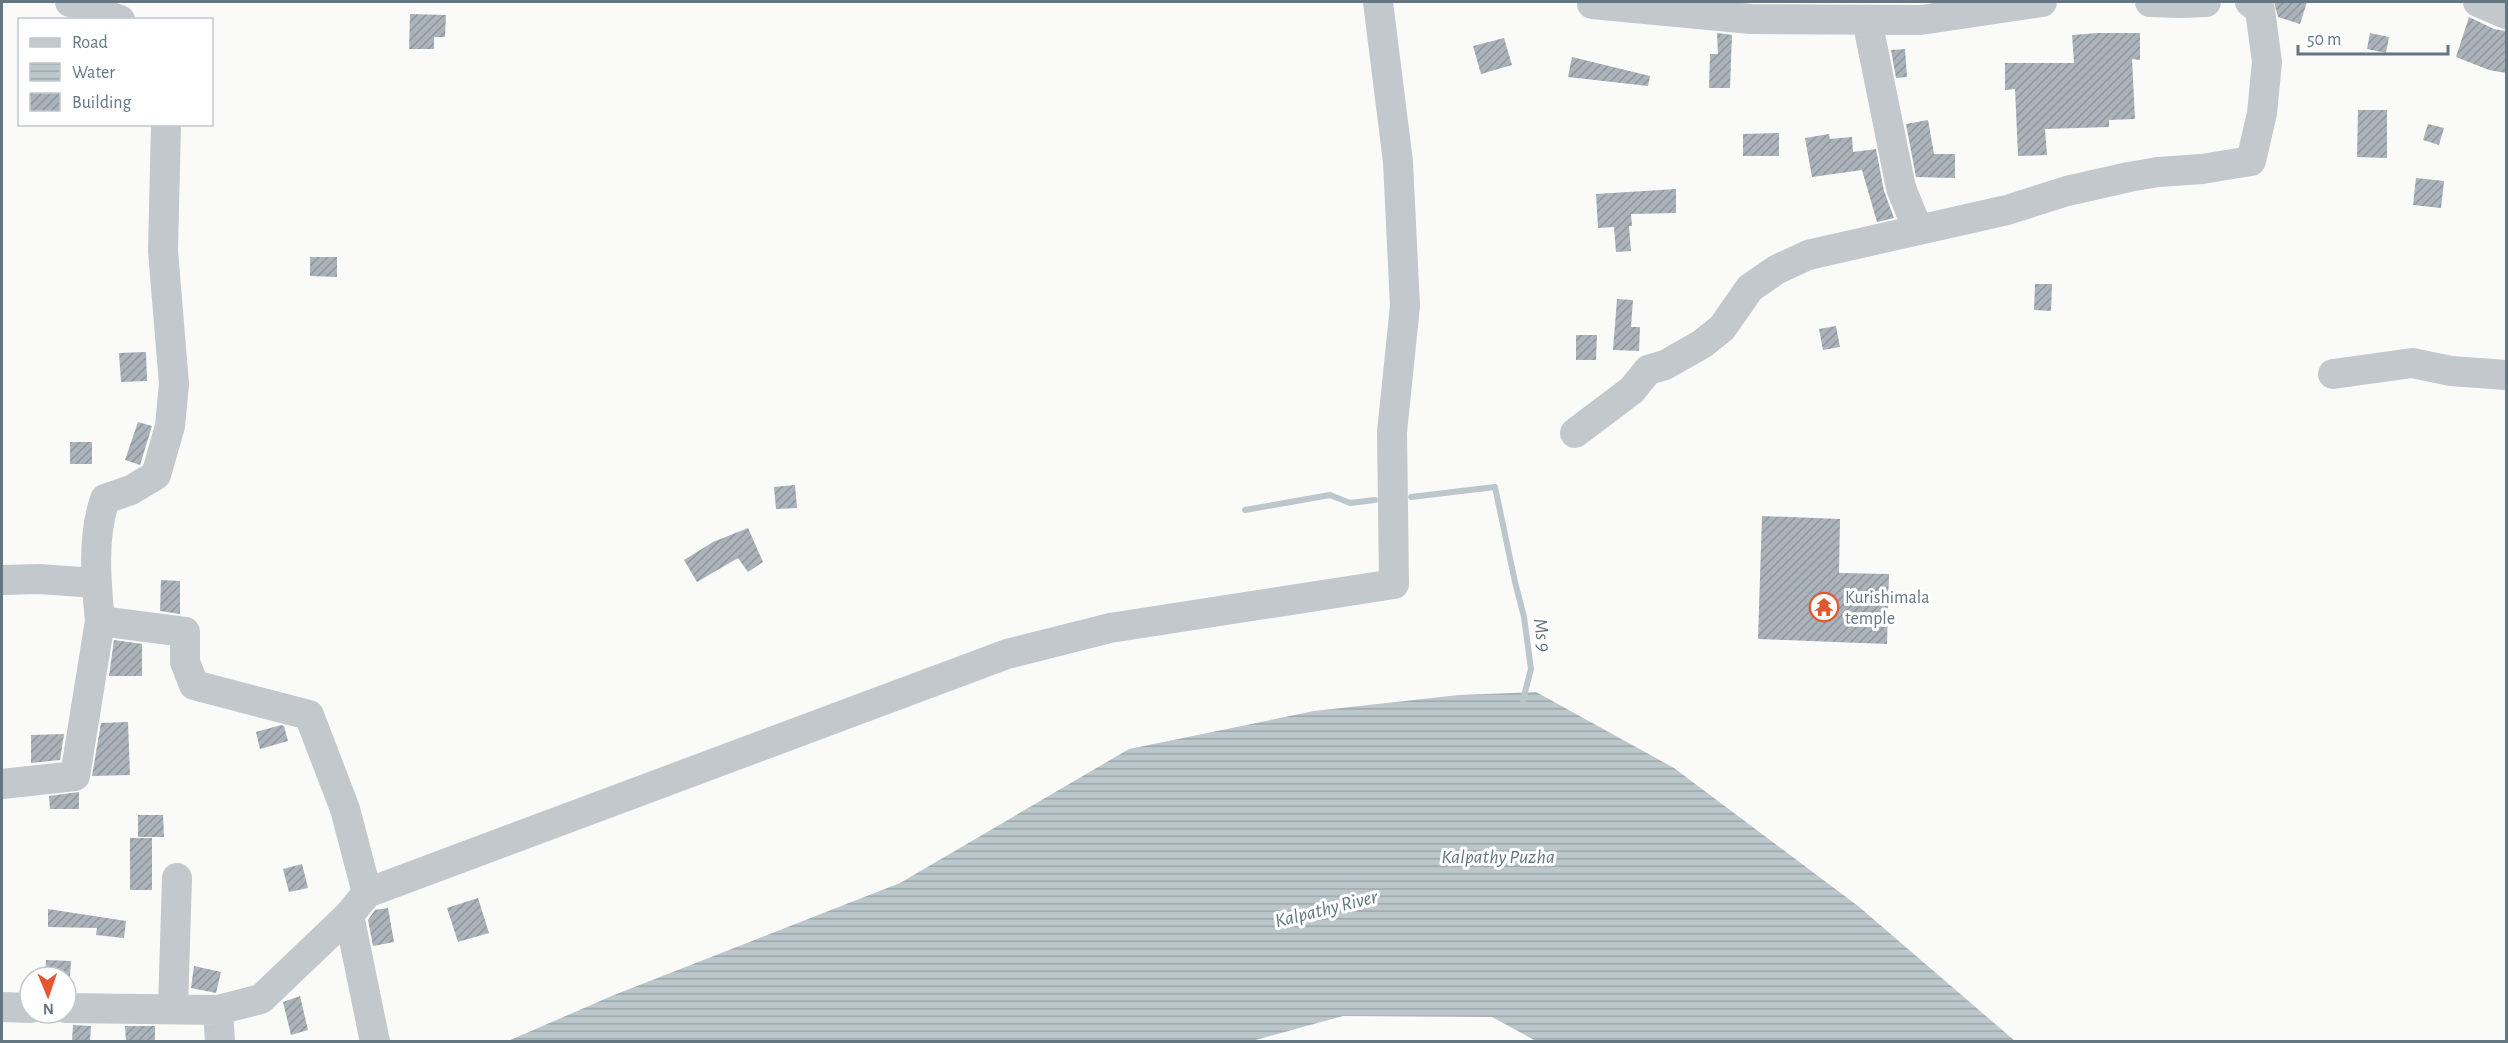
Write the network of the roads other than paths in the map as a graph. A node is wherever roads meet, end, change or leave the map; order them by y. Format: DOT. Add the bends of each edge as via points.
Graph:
graph roads {
  1 [pos="70,2"];
  2 [pos="1378,2"];
  3 [pos="1592,2"];
  4 [pos="2042,2"];
  5 [pos="2150,2"];
  6 [pos="2206,2"];
  7 [pos="2250,2"];
  8 [pos="2478,2"];
  9 [pos="2506,14"];
  10 [pos="114,18"];
  11 [pos="1867,20"];
  12 [pos="166,126"];
  13 [pos="1918,230"];
  14 [pos="2333,374"];
  15 [pos="2506,375"];
  16 [pos="1575,433"];
  17 [pos="2,580"];
  18 [pos="96,583"];
  19 [pos="100,621"];
  20 [pos="2,784"];
  21 [pos="177,878"];
  22 [pos="368,893"];
  23 [pos="348,915"];
  24 [pos="2,1007"];
  25 [pos="18,1008"];
  26 [pos="78,1008"];
  27 [pos="173,1008"];
  28 [pos="218,1010"];
  29 [pos="220,1041"];
  30 [pos="375,1041"];
  1 -- 10 [label="street"];
  2 -- 22 [label="street" via="1398,162 1406,306 1392,432 1394,584 1110,628 1007,654"];
  3 -- 11 [label="street" via="1751,19"];
  4 -- 11 [label="street" via="1921,20"];
  5 -- 6 [label="street"];
  7 -- 13 [label="street" via="2260,10 2266,62 2262,113 2251,161 2129,177"];
  8 -- 9 [label="street"];
  11 -- 13 [label="street" via="1901,188"];
  12 -- 18 [label="street" via="163,251 174,384 170,426 156,475 105,499 99,517"];
  13 -- 16 [label="street" via="1808,255 1776,270 1750,288 1722,328 1702,344 1648,370 1632,390"];
  14 -- 15 [label="street" via="2412,363"];
  17 -- 18 [label="street"];
  18 -- 19 [label="street"];
  19 -- 20 [label="street" via="75,776"];
  19 -- 22 [label="street" via="185,632 185,662 194,685 309,715 345,809"];
  21 -- 27 [label="street"];
  22 -- 23 [label="street"];
  23 -- 28 [label="street" via="261,999"];
  23 -- 30 [label="street"];
  24 -- 25 [label="street"];
  26 -- 27 [label="street"];
  27 -- 28 [label="street"];
  28 -- 29 [label="street"];
}
